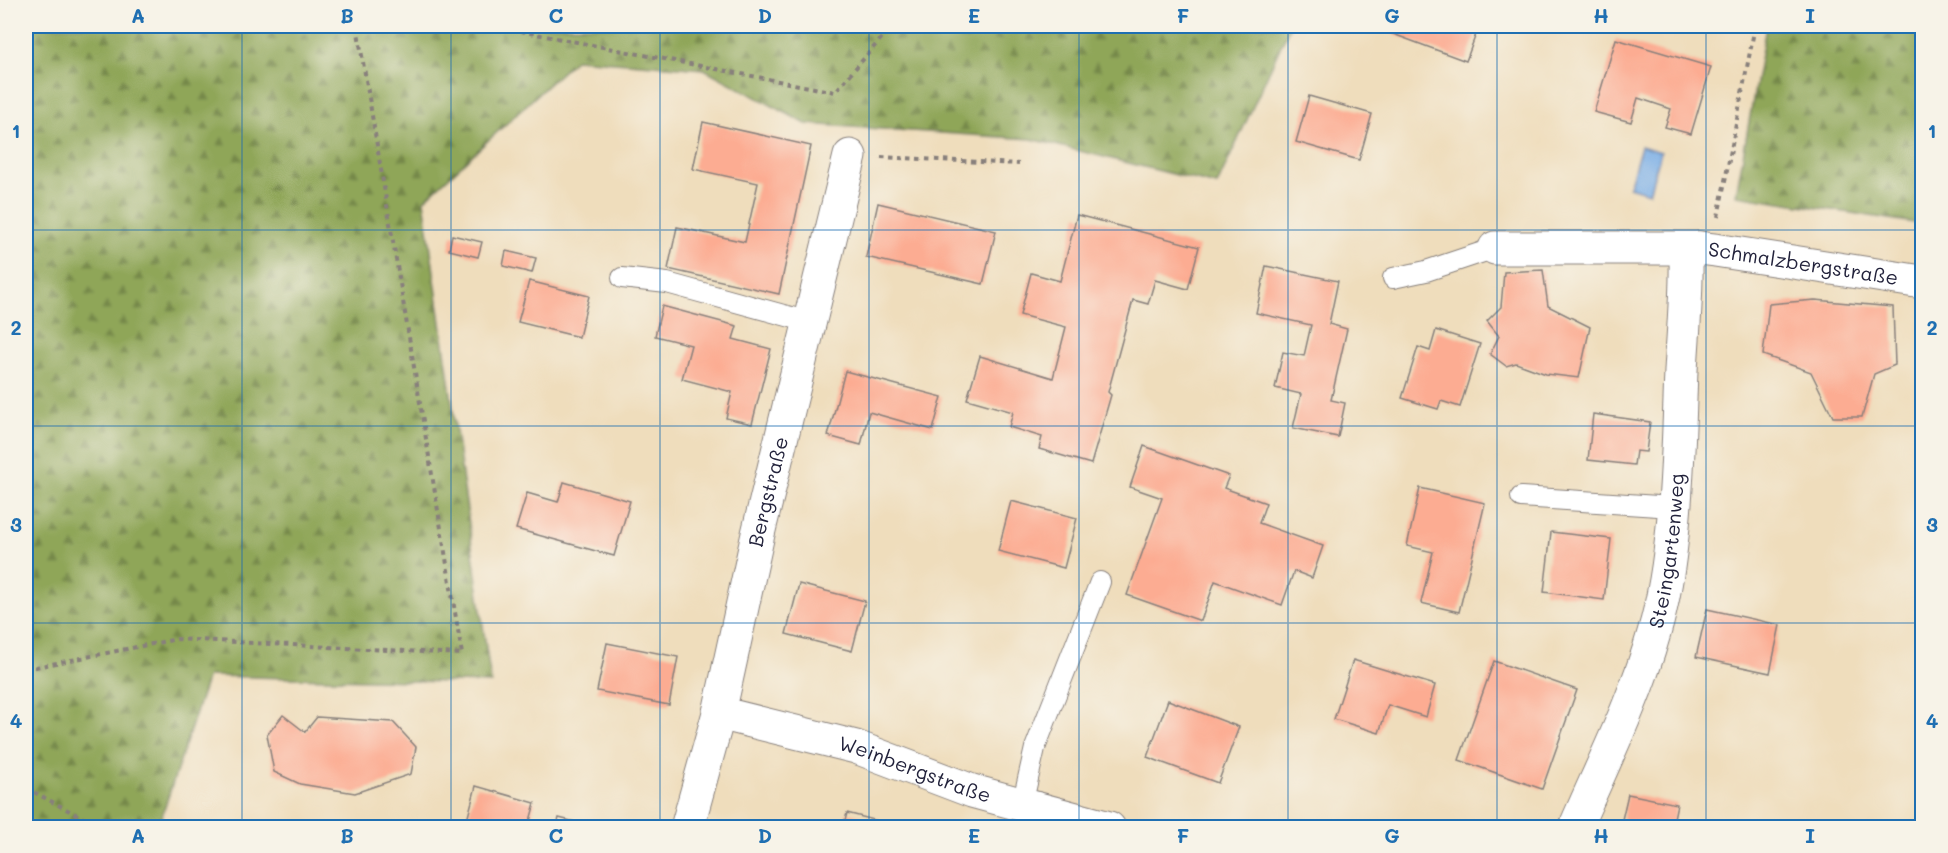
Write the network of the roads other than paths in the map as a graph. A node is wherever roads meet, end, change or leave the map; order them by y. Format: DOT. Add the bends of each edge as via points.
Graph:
graph roads {
  1 [pos="850,156"];
  2 [pos="1495,248"];
  3 [pos="1700,252"];
  4 [pos="622,278"];
  5 [pos="1393,278"];
  6 [pos="1923,282"];
  7 [pos="809,322"];
  8 [pos="1521,497"];
  9 [pos="1673,507"];
  10 [pos="1100,582"];
  11 [pos="719,713"];
  12 [pos="1022,805"];
  13 [pos="687,828"];
  14 [pos="1109,828"];
  15 [pos="1575,828"];
  1 -- 7 [label="street, Bergstraße"];
  2 -- 3 [label="street, Schmalzbergstraße"];
  2 -- 5 [label="lane"];
  3 -- 6 [label="street, Schmalzbergstraße"];
  3 -- 9 [label="street, Steingartenweg" via="1687,293"];
  4 -- 7 [label="lane" via="667,283"];
  7 -- 11 [label="street, Bergstraße"];
  8 -- 9 [label="lane"];
  9 -- 15 [label="street, Steingartenweg" via="1667,570 1655,632 1635,692"];
  10 -- 12 [label="lane" via="1035,748"];
  11 -- 12 [label="street, Weinbergstraße" via="856,747 972,791"];
  11 -- 13 [label="street, Bergstraße"];
  12 -- 14 [label="street, Weinbergstraße"];
}
